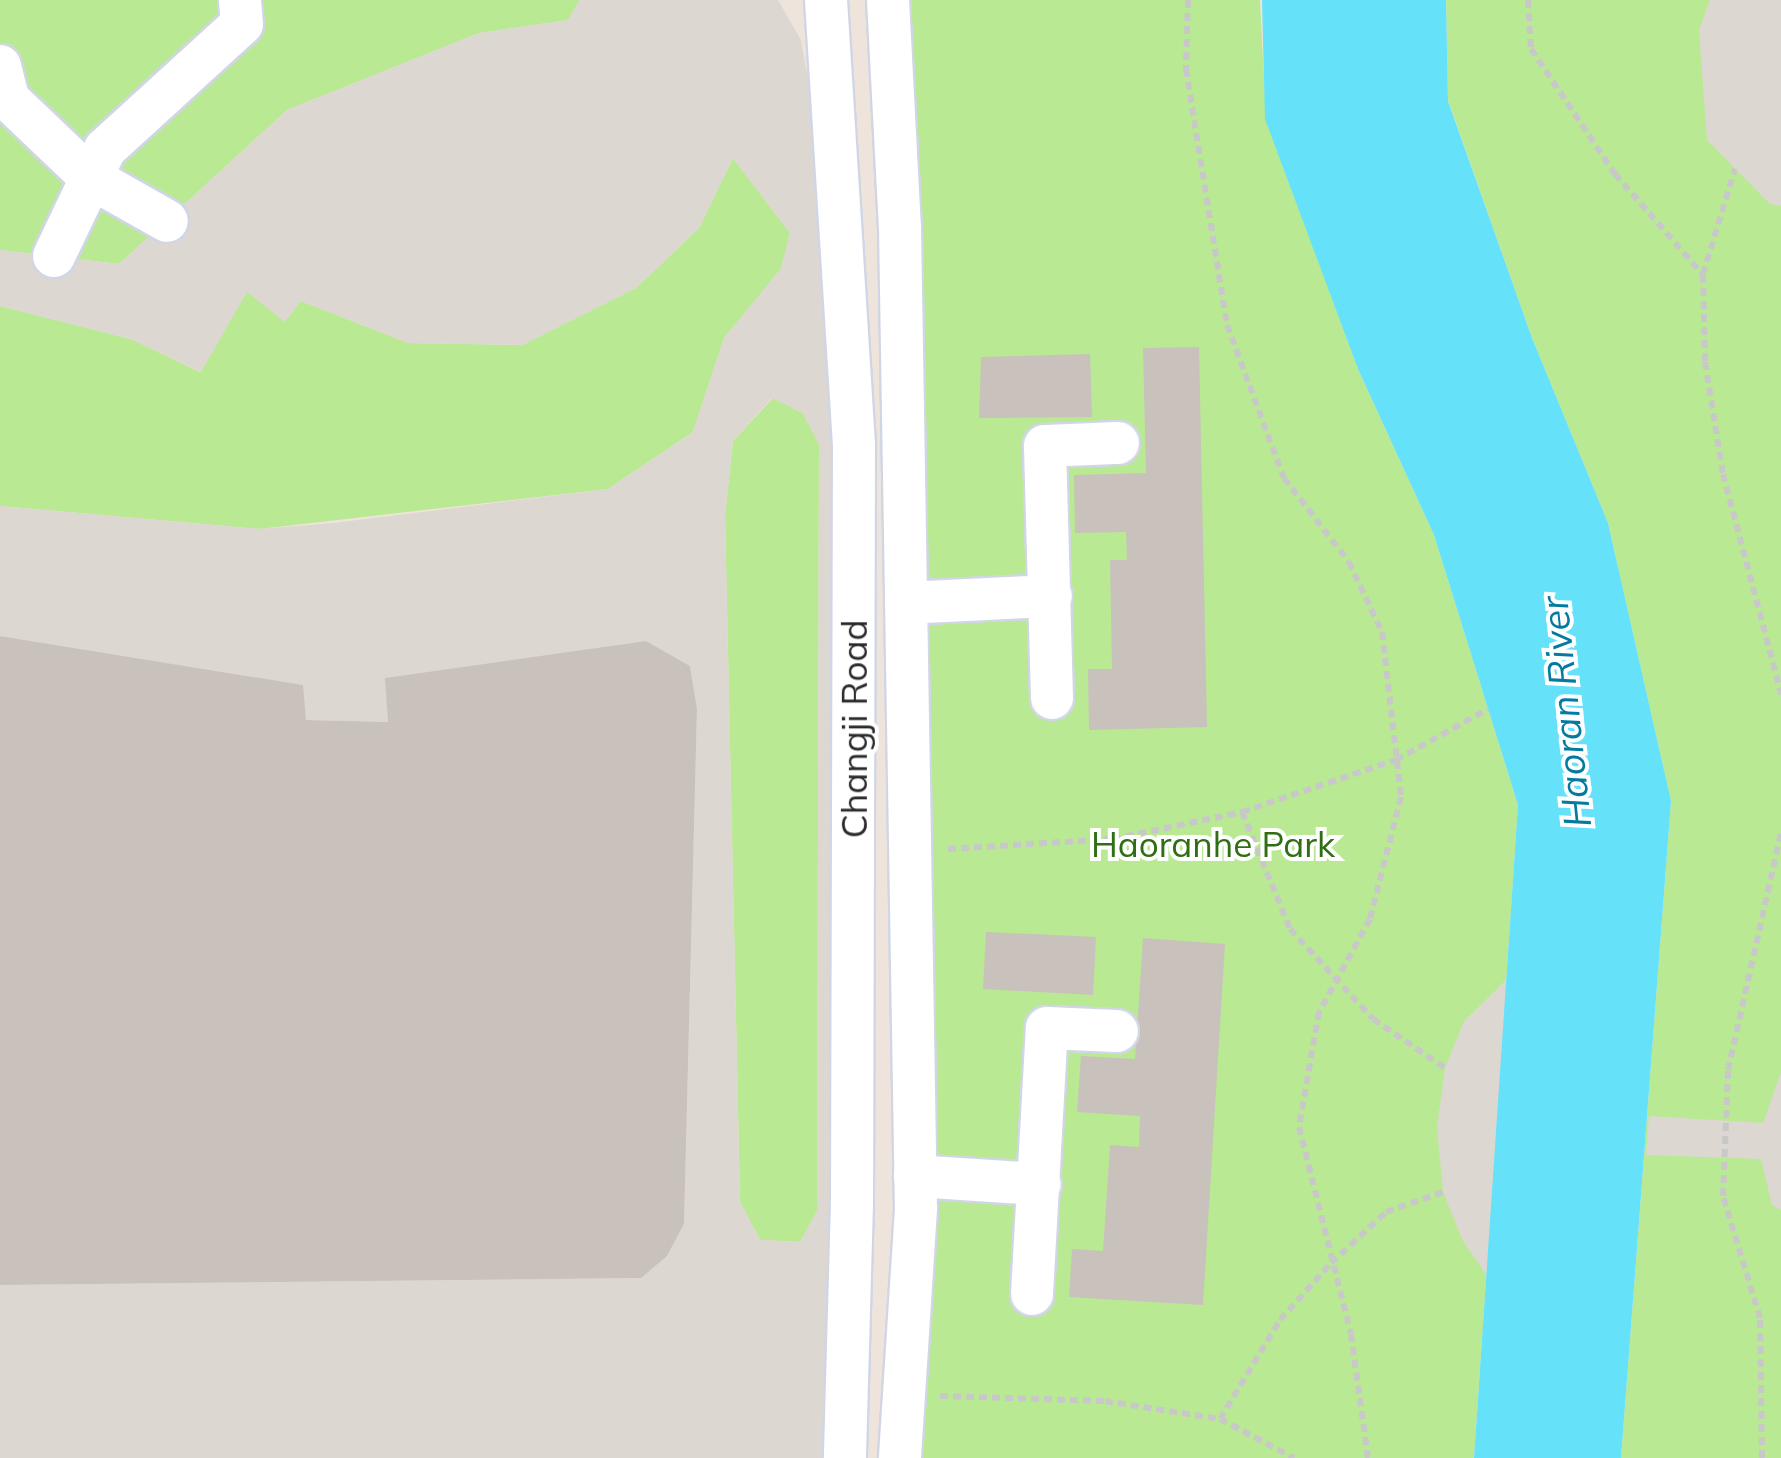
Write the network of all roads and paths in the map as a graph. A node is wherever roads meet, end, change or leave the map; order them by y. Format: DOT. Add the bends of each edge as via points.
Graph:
graph roads {
  1 [pos="240,0"];
  2 [pos="826,0"];
  3 [pos="888,0"];
  4 [pos="1188,0"];
  5 [pos="1528,0"];
  6 [pos="0,66"];
  7 [pos="1736,169"];
  8 [pos="91,178"];
  9 [pos="167,220"];
  10 [pos="54,256"];
  11 [pos="1703,275"];
  12 [pos="1118,444"];
  13 [pos="1051,596"];
  14 [pos="906,603"];
  15 [pos="1781,694"];
  16 [pos="1052,698"];
  17 [pos="1488,710"];
  18 [pos="1396,760"];
  19 [pos="1242,812"];
  20 [pos="1781,832"];
  21 [pos="910,849"];
  22 [pos="1336,981"];
  23 [pos="1117,1031"];
  24 [pos="1446,1068"];
  25 [pos="915,1176"];
  26 [pos="1040,1184"];
  27 [pos="1444,1192"];
  28 [pos="1331,1263"];
  29 [pos="1032,1294"];
  30 [pos="904,1395"];
  31 [pos="1220,1419"];
  32 [pos="845,1458"];
  33 [pos="900,1458"];
  34 [pos="1294,1458"];
  35 [pos="1368,1458"];
  36 [pos="1762,1458"];
  1 -- 8 [label="street" via="242,24 104,149"];
  2 -- 32 [label="street, Changji Road" via="854,443"];
  3 -- 14 [label="street, Changji Road" via="900,226"];
  4 -- 18 [label="path" via="1186,69 1227,325 1284,478 1349,562 1382,632"];
  5 -- 11 [label="path" via="1532,48 1616,174"];
  6 -- 8 [label="street" via="8,99"];
  7 -- 11 [label="path"];
  8 -- 9 [label="street"];
  8 -- 10 [label="street"];
  11 -- 15 [label="path" via="1705,362 1723,474"];
  12 -- 13 [label="street" via="1044,446"];
  13 -- 14 [label="street"];
  13 -- 16 [label="street"];
  14 -- 21 [label="street, Changji Road"];
  17 -- 18 [label="path"];
  18 -- 19 [label="path"];
  18 -- 22 [label="path" via="1401,796 1370,919"];
  19 -- 21 [label="path" via="1027,848"];
  19 -- 22 [label="path" via="1290,929"];
  20 -- 36 [label="path" via="1728,1070 1723,1196 1760,1318"];
  21 -- 25 [label="street, Changji Road"];
  22 -- 24 [label="path" via="1373,1020"];
  22 -- 28 [label="path" via="1319,1012 1299,1127"];
  23 -- 26 [label="street" via="1048,1028"];
  25 -- 26 [label="street"];
  25 -- 30 [label="street, Changji Road"];
  26 -- 29 [label="street"];
  27 -- 28 [label="path" via="1386,1212"];
  28 -- 31 [label="path" via="1280,1320"];
  28 -- 35 [label="path" via="1351,1334"];
  30 -- 31 [label="path" via="1105,1401"];
  30 -- 33 [label="street, Changji Road"];
  31 -- 34 [label="path"];
}
